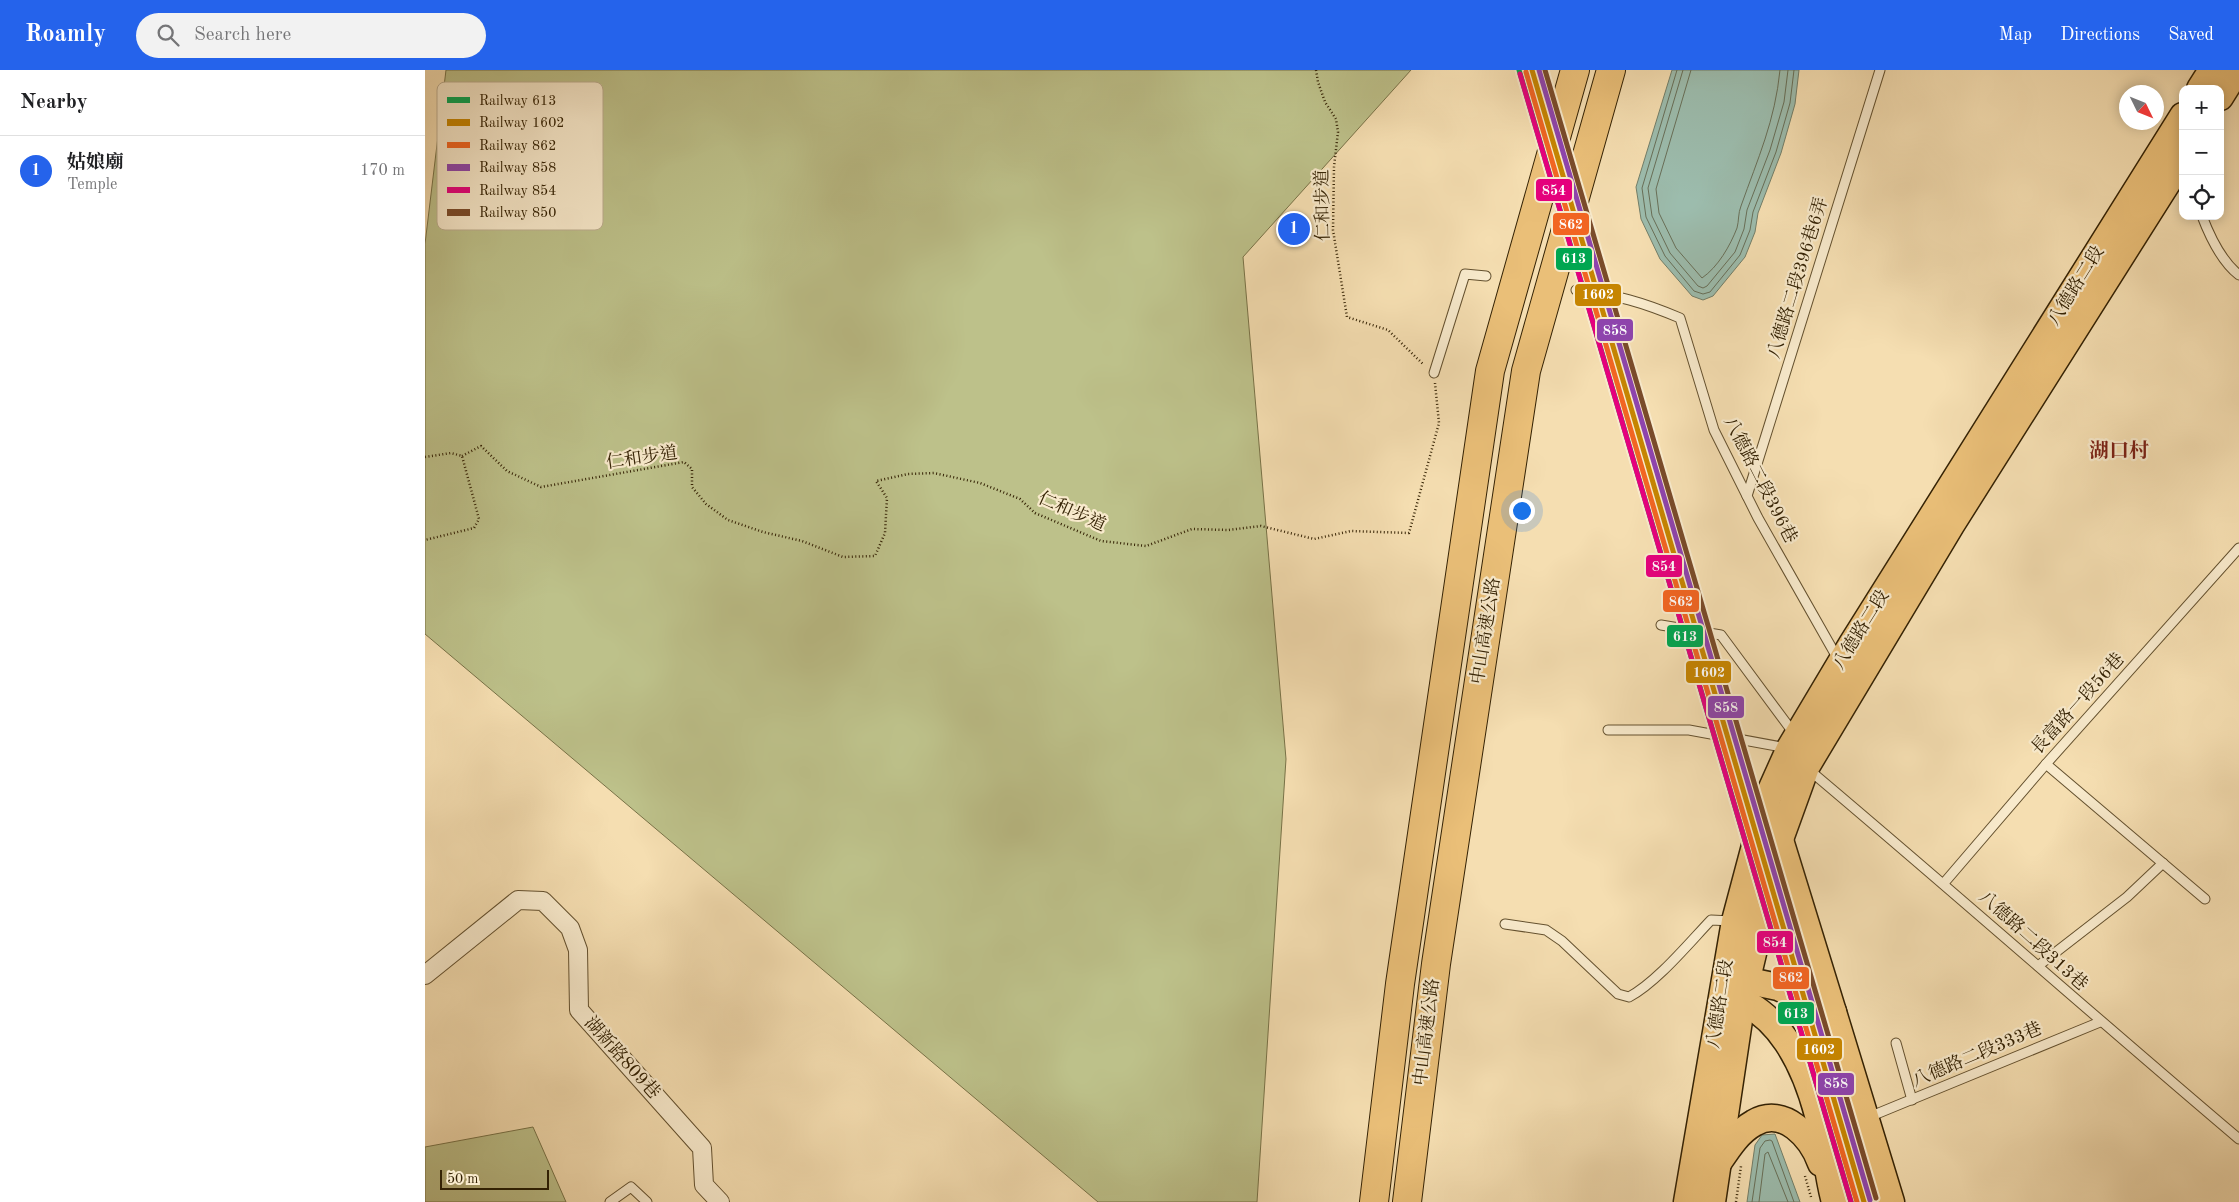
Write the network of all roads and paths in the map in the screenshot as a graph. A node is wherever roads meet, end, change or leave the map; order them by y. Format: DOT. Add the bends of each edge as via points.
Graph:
graph roads {
  1 [pos="1316,70"];
  2 [pos="1575,70"];
  3 [pos="1611,70"];
  4 [pos="1880,70"];
  5 [pos="2212,70"];
  6 [pos="2237,70"];
  7 [pos="2203,85"];
  8 [pos="2224,91"];
  9 [pos="2179,123"];
  10 [pos="2179,168"];
  11 [pos="2204,220"];
  12 [pos="2239,275"];
  13 [pos="1485,276"];
  14 [pos="1576,290"];
  15 [pos="1433,373"];
  16 [pos="462,456"];
  17 [pos="425,457"];
  18 [pos="1747,496"];
  19 [pos="1942,520"];
  20 [pos="425,540"];
  21 [pos="2239,548"];
  22 [pos="1661,625"];
  23 [pos="1840,663"];
  24 [pos="1608,730"];
  25 [pos="1797,751"];
  26 [pos="2046,764"];
  27 [pos="1780,839"];
  28 [pos="2163,863"];
  29 [pos="1798,868"];
  30 [pos="1944,883"];
  31 [pos="2205,899"];
  32 [pos="1735,921"];
  33 [pos="1505,924"];
  34 [pos="2038,966"];
  35 [pos="425,975"];
  36 [pos="1735,988"];
  37 [pos="1833,1012"];
  38 [pos="2100,1022"];
  39 [pos="1849,1032"];
  40 [pos="1897,1043"];
  41 [pos="1912,1100"];
  42 [pos="1869,1117"];
  43 [pos="2239,1139"];
  44 [pos="1742,1160"];
  45 [pos="1716,1166"];
  46 [pos="1802,1168"];
  47 [pos="1827,1199"];
  48 [pos="610,1202"];
  49 [pos="647,1202"];
  50 [pos="720,1202"];
  51 [pos="1374,1202"];
  52 [pos="1407,1202"];
  53 [pos="1687,1202"];
  54 [pos="1712,1202"];
  55 [pos="1736,1202"];
  56 [pos="1891,1202"];
  1 -- 15 [label="path, 仁和步道" via="1317,82 1338,132 1333,230 1347,317 1388,330"];
  2 -- 51 [label="highway, 中山高速公路" via="1490,371 1402,974"];
  3 -- 52 [label="highway, 中山高速公路" via="1526,371 1436,964"];
  4 -- 18 [label="lane, 八德路二段396巷6弄"];
  5 -- 7 [label="main road"];
  6 -- 8 [label="main road"];
  9 -- 19 [label="main road, 八德路二段"];
  10 -- 19 [label="main road, 八德路二段"];
  11 -- 12 [label="lane" via="2211,238"];
  13 -- 15 [label="lane" via="1465,274"];
  14 -- 18 [label="lane, 八德路二段396巷" via="1643,303 1680,318 1714,430"];
  15 -- 16 [label="path, 仁和步道" via="1439,423 1409,533 1351,531 1314,539 1261,526 1228,530 1192,529 1145,546 1101,541 1035,513 1020,499 980,483 934,473 908,474 876,481 887,498 885,533 875,556 843,557 802,541 728,520 706,504 692,487 692,469 684,462 541,487 507,471 481,446"];
  16 -- 17 [label="path, 仁和步道" via="451,453"];
  16 -- 20 [label="path" via="479,519 474,528"];
  18 -- 23 [label="lane, 八德路二段396巷"];
  19 -- 23 [label="main road, 八德路二段"];
  19 -- 25 [label="main road, 八德路二段"];
  21 -- 26 [label="lane, 長富路一段56巷"];
  22 -- 25 [label="lane, 八德路二段313巷" via="1721,635"];
  23 -- 25 [label="main road, 八德路二段"];
  24 -- 25 [label="lane" via="1689,730"];
  25 -- 27 [label="main road, 八德路二段"];
  25 -- 30 [label="lane, 八德路二段313巷"];
  25 -- 32 [label="main road, 八德路二段" via="1768,797"];
  26 -- 28 [label="lane"];
  26 -- 30 [label="lane, 長富路一段56巷"];
  27 -- 29 [label="lane"];
  27 -- 36 [label="main road, 八德路二段"];
  27 -- 37 [label="main road"];
  28 -- 31 [label="lane"];
  28 -- 34 [label="lane" via="2127,897"];
  30 -- 34 [label="lane, 八德路二段313巷"];
  32 -- 33 [label="lane" via="1711,920 1653,979 1629,997 1619,994 1546,930"];
  32 -- 36 [label="main road, 八德路二段"];
  34 -- 38 [label="lane, 八德路二段313巷"];
  35 -- 50 [label="street, 湖新路809巷" via="518,900 543,901 569,928 578,950 579,1010 702,1148 704,1185"];
  36 -- 37 [label="main road" via="1778,987"];
  36 -- 45 [label="main road, 八德路二段"];
  36 -- 47 [label="main road" via="1786,1039 1803,1071 1818,1115"];
  36 -- 53 [label="main road, 八德路二段"];
  37 -- 42 [label="main road"];
  38 -- 41 [label="lane, 八德路二段333巷"];
  38 -- 43 [label="lane, 八德路二段313巷"];
  39 -- 42 [label="lane"];
  40 -- 41 [label="lane"];
  41 -- 42 [label="lane, 八德路二段333巷"];
  42 -- 56 [label="main road"];
  44 -- 55 [label="path"];
  45 -- 47 [label="main road" via="1740,1133 1755,1122 1773,1118 1790,1123 1806,1134 1816,1150"];
  45 -- 54 [label="main road, 八德路二段"];
  46 -- 47 [label="path"];
  48 -- 49 [label="lane" via="631,1187"];
}
